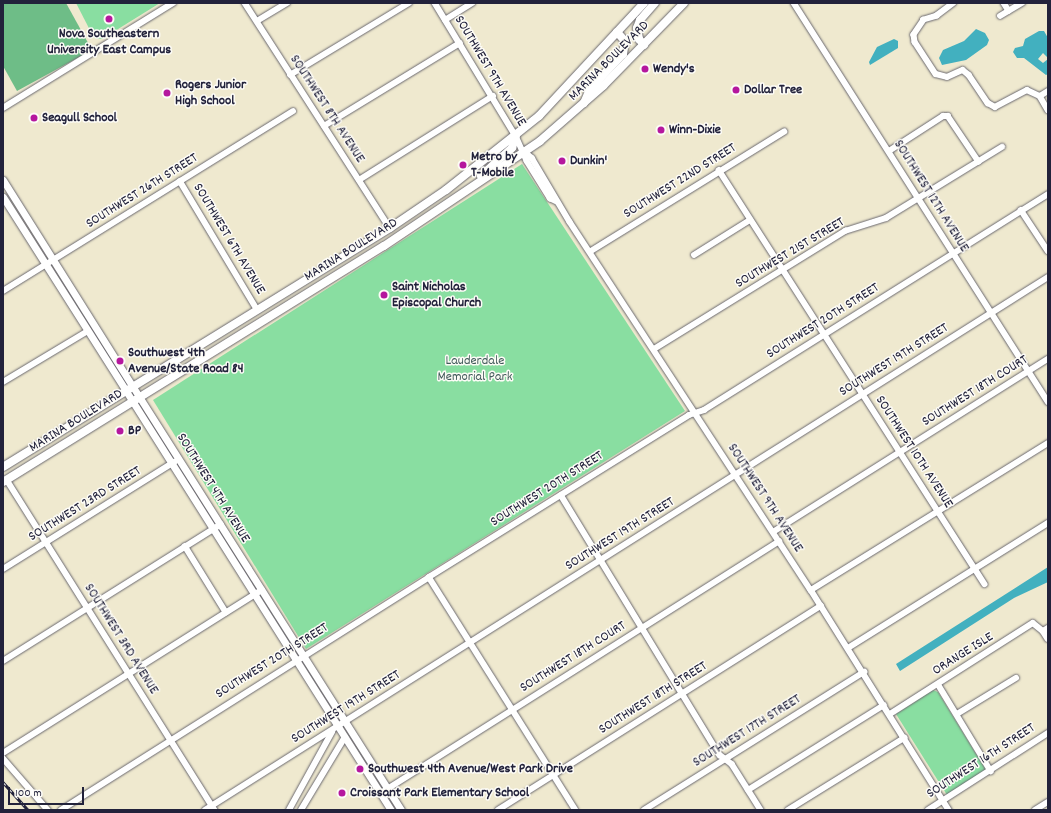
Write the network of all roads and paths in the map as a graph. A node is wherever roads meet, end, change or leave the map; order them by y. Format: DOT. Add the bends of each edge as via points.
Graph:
graph roads {
  1 [pos="172,3"];
  2 [pos="245,3"];
  3 [pos="287,3"];
  4 [pos="409,3"];
  5 [pos="435,3"];
  6 [pos="472,3"];
  7 [pos="644,3"];
  8 [pos="655,3"];
  9 [pos="684,3"];
  10 [pos="794,3"];
  11 [pos="954,3"];
  12 [pos="1004,3"];
  13 [pos="1022,3"];
  14 [pos="1009,11"];
  15 [pos="1000,16"];
  16 [pos="445,20"];
  17 [pos="257,21"];
  18 [pos="617,32"];
  19 [pos="460,43"];
  20 [pos="644,45"];
  21 [pos="290,75"];
  22 [pos="1048,91"];
  23 [pos="493,96"];
  24 [pos="1040,96"];
  25 [pos="584,104"];
  26 [pos="3,108"];
  27 [pos="293,110"];
  28 [pos="1048,110"];
  29 [pos="324,126"];
  30 [pos="784,132"];
  31 [pos="516,136"];
  32 [pos="1002,147"];
  33 [pos="524,151"];
  34 [pos="889,151"];
  35 [pos="979,162"];
  36 [pos="719,170"];
  37 [pos="3,180"];
  38 [pos="360,180"];
  39 [pos="180,181"];
  40 [pos="478,181"];
  41 [pos="1048,194"];
  42 [pos="3,198"];
  43 [pos="919,199"];
  44 [pos="1021,210"];
  45 [pos="750,220"];
  46 [pos="390,228"];
  47 [pos="384,246"];
  48 [pos="591,251"];
  49 [pos="1048,251"];
  50 [pos="953,253"];
  51 [pos="694,255"];
  52 [pos="53,260"];
  53 [pos="46,265"];
  54 [pos="782,270"];
  55 [pos="1048,277"];
  56 [pos="3,291"];
  57 [pos="257,309"];
  58 [pos="991,313"];
  59 [pos="88,331"];
  60 [pos="823,335"];
  61 [pos="654,349"];
  62 [pos="1048,359"];
  63 [pos="1029,371"];
  64 [pos="3,382"];
  65 [pos="130,389"];
  66 [pos="862,395"];
  67 [pos="136,399"];
  68 [pos="1048,402"];
  69 [pos="695,413"];
  70 [pos="1048,444"];
  71 [pos="900,452"];
  72 [pos="179,459"];
  73 [pos="172,464"];
  74 [pos="5,466"];
  75 [pos="736,474"];
  76 [pos="5,481"];
  77 [pos="561,495"];
  78 [pos="938,510"];
  79 [pos="1048,522"];
  80 [pos="221,524"];
  81 [pos="213,528"];
  82 [pos="773,532"];
  83 [pos="779,541"];
  84 [pos="46,542"];
  85 [pos="185,546"];
  86 [pos="601,560"];
  87 [pos="3,569"];
  88 [pos="976,569"];
  89 [pos="429,577"];
  90 [pos="985,584"];
  91 [pos="262,590"];
  92 [pos="811,590"];
  93 [pos="255,595"];
  94 [pos="821,606"];
  95 [pos="87,608"];
  96 [pos="226,612"];
  97 [pos="642,628"];
  98 [pos="1046,629"];
  99 [pos="1048,639"];
  100 [pos="471,643"];
  101 [pos="848,648"];
  102 [pos="304,656"];
  103 [pos="297,660"];
  104 [pos="3,661"];
  105 [pos="864,672"];
  106 [pos="129,674"];
  107 [pos="1016,678"];
  108 [pos="938,684"];
  109 [pos="682,694"];
  110 [pos="884,706"];
  111 [pos="512,710"];
  112 [pos="890,714"];
  113 [pos="957,714"];
  114 [pos="346,722"];
  115 [pos="335,729"];
  116 [pos="1048,733"];
  117 [pos="345,737"];
  118 [pos="904,738"];
  119 [pos="170,740"];
  120 [pos="3,753"];
  121 [pos="3,758"];
  122 [pos="725,759"];
  123 [pos="991,771"];
  124 [pos="554,775"];
  125 [pos="388,789"];
  126 [pos="748,790"];
  127 [pos="381,793"];
  128 [pos="943,801"];
  129 [pos="1048,802"];
  130 [pos="213,808"];
  131 [pos="48,810"];
  132 [pos="61,810"];
  133 [pos="205,810"];
  134 [pos="289,810"];
  135 [pos="301,810"];
  136 [pos="391,810"];
  137 [pos="401,810"];
  138 [pos="498,810"];
  139 [pos="576,810"];
  140 [pos="644,810"];
  141 [pos="760,810"];
  142 [pos="788,810"];
  143 [pos="928,810"];
  144 [pos="949,810"];
  145 [pos="1035,810"];
  1 -- 26 [label="street"];
  2 -- 17 [label="street, SOUTHWEST 8TH AVENUE"];
  3 -- 17 [label="street"];
  4 -- 21 [label="street"];
  5 -- 16 [label="street, SOUTHWEST 9TH AVENUE"];
  6 -- 16 [label="street"];
  7 -- 18 [label="main road, MARINA BOULEVARD"];
  8 -- 20 [label="main road" via="640,20 637,28 639,39"];
  9 -- 20 [label="main road, MARINA BOULEVARD"];
  10 -- 34 [label="street, SOUTHWEST 12TH AVENUE"];
  11 -- 24 [label="street" via="937,16 924,20 914,35 915,42 936,74 947,77 963,70 988,103 995,107 1002,106 1027,90"];
  12 -- 14 [label="street"];
  13 -- 14 [label="street"];
  14 -- 15 [label="street"];
  16 -- 19 [label="street, SOUTHWEST 9TH AVENUE"];
  17 -- 21 [label="street, SOUTHWEST 8TH AVENUE"];
  18 -- 25 [label="main road" via="625,41 623,54 590,89"];
  18 -- 31 [label="main road, MARINA BOULEVARD" via="549,105"];
  19 -- 23 [label="street, SOUTHWEST 9TH AVENUE"];
  19 -- 29 [label="street"];
  20 -- 25 [label="main road, MARINA BOULEVARD"];
  21 -- 29 [label="street, SOUTHWEST 8TH AVENUE"];
  22 -- 24 [label="street"];
  23 -- 31 [label="street, SOUTHWEST 9TH AVENUE"];
  23 -- 38 [label="street"];
  24 -- 28 [label="street"];
  25 -- 33 [label="main road, MARINA BOULEVARD"];
  27 -- 39 [label="street, SOUTHWEST 26TH STREET"];
  29 -- 38 [label="street, SOUTHWEST 8TH AVENUE"];
  30 -- 36 [label="street, SOUTHWEST 22ND STREET"];
  31 -- 33 [label="street, SOUTHWEST 9TH AVENUE"];
  31 -- 40 [label="main road" via="512,148 485,170"];
  31 -- 46 [label="main road, MARINA BOULEVARD" via="446,190"];
  32 -- 35 [label="street, SOUTHWEST 21ST STREET"];
  33 -- 40 [label="main road, MARINA BOULEVARD"];
  33 -- 48 [label="street, SOUTHWEST 9TH AVENUE" via="532,158 549,184 556,201"];
  34 -- 35 [label="street" via="942,116 948,116"];
  34 -- 43 [label="street, SOUTHWEST 12TH AVENUE"];
  35 -- 43 [label="street, SOUTHWEST 21ST STREET"];
  36 -- 45 [label="street, SOUTHWEST 10TH AVENUE"];
  36 -- 48 [label="street, SOUTHWEST 22ND STREET"];
  37 -- 52 [label="main road, SOUTHWEST 4TH AVENUE"];
  38 -- 46 [label="street, SOUTHWEST 8TH AVENUE"];
  39 -- 52 [label="street, SOUTHWEST 26TH STREET"];
  39 -- 57 [label="street, SOUTHWEST 6TH AVENUE"];
  40 -- 47 [label="main road, MARINA BOULEVARD"];
  41 -- 44 [label="street, SOUTHWEST 20TH STREET"];
  42 -- 53 [label="main road, SOUTHWEST 4TH AVENUE"];
  43 -- 50 [label="street, SOUTHWEST 12TH AVENUE"];
  43 -- 54 [label="street, SOUTHWEST 21ST STREET" via="886,218 845,231"];
  44 -- 49 [label="street"];
  44 -- 50 [label="street, SOUTHWEST 20TH STREET"];
  45 -- 51 [label="street"];
  45 -- 54 [label="street, SOUTHWEST 10TH AVENUE"];
  46 -- 47 [label="main road"];
  46 -- 57 [label="main road, MARINA BOULEVARD"];
  47 -- 67 [label="main road, MARINA BOULEVARD"];
  48 -- 61 [label="street, SOUTHWEST 9TH AVENUE"];
  50 -- 58 [label="street, SOUTHWEST 12TH AVENUE"];
  50 -- 60 [label="street, SOUTHWEST 20TH STREET"];
  52 -- 53 [label="street, SOUTHWEST 26TH STREET"];
  52 -- 65 [label="main road, SOUTHWEST 4TH AVENUE"];
  53 -- 56 [label="street, SOUTHWEST 26TH STREET"];
  53 -- 59 [label="main road, SOUTHWEST 4TH AVENUE"];
  54 -- 60 [label="street, SOUTHWEST 10TH AVENUE"];
  54 -- 61 [label="street, SOUTHWEST 21ST STREET"];
  55 -- 58 [label="street, SOUTHWEST 19TH STREET"];
  57 -- 65 [label="main road, MARINA BOULEVARD"];
  58 -- 63 [label="street, SOUTHWEST 12TH AVENUE"];
  58 -- 66 [label="street, SOUTHWEST 19TH STREET"];
  59 -- 64 [label="street"];
  59 -- 65 [label="main road, SOUTHWEST 4TH AVENUE"];
  60 -- 66 [label="street, SOUTHWEST 10TH AVENUE"];
  60 -- 69 [label="street, SOUTHWEST 20TH STREET"];
  61 -- 69 [label="street, SOUTHWEST 9TH AVENUE"];
  62 -- 63 [label="street, SOUTHWEST 18TH COURT"];
  63 -- 68 [label="street, SOUTHWEST 12TH AVENUE"];
  63 -- 71 [label="street, SOUTHWEST 18TH COURT"];
  65 -- 67 [label="main road, SOUTHWEST 4TH AVENUE"];
  65 -- 74 [label="main road, MARINA BOULEVARD"];
  66 -- 71 [label="street, SOUTHWEST 10TH AVENUE"];
  66 -- 75 [label="street, SOUTHWEST 19TH STREET"];
  67 -- 72 [label="main road, SOUTHWEST 4TH AVENUE"];
  67 -- 73 [label="main road, SOUTHWEST 4TH AVENUE"];
  67 -- 76 [label="main road, MARINA BOULEVARD"];
  69 -- 75 [label="street, SOUTHWEST 9TH AVENUE"];
  69 -- 77 [label="street, SOUTHWEST 20TH STREET"];
  70 -- 78 [label="street"];
  71 -- 78 [label="street, SOUTHWEST 10TH AVENUE"];
  71 -- 82 [label="street, SOUTHWEST 18TH COURT"];
  72 -- 73 [label="street, SOUTHWEST 23RD STREET"];
  72 -- 80 [label="main road, SOUTHWEST 4TH AVENUE"];
  73 -- 81 [label="main road, SOUTHWEST 4TH AVENUE"];
  73 -- 84 [label="street, SOUTHWEST 23RD STREET"];
  74 -- 76 [label="main road"];
  75 -- 82 [label="street, SOUTHWEST 9TH AVENUE"];
  75 -- 86 [label="street, SOUTHWEST 19TH STREET"];
  76 -- 84 [label="street, SOUTHWEST 3RD AVENUE"];
  77 -- 86 [label="street"];
  77 -- 89 [label="street, SOUTHWEST 20TH STREET"];
  78 -- 88 [label="street, SOUTHWEST 10TH AVENUE"];
  78 -- 92 [label="street"];
  79 -- 88 [label="street"];
  80 -- 81 [label="street"];
  80 -- 91 [label="main road, SOUTHWEST 4TH AVENUE"];
  81 -- 85 [label="street"];
  81 -- 93 [label="main road, SOUTHWEST 4TH AVENUE"];
  82 -- 83 [label="street, SOUTHWEST 9TH AVENUE"];
  83 -- 92 [label="street, SOUTHWEST 9TH AVENUE"];
  83 -- 97 [label="street, SOUTHWEST 18TH COURT"];
  84 -- 87 [label="street, SOUTHWEST 23RD STREET"];
  84 -- 95 [label="street, SOUTHWEST 3RD AVENUE"];
  85 -- 95 [label="street"];
  85 -- 96 [label="street"];
  86 -- 97 [label="street"];
  86 -- 100 [label="street, SOUTHWEST 19TH STREET"];
  88 -- 90 [label="street, SOUTHWEST 10TH AVENUE"];
  88 -- 101 [label="street"];
  89 -- 100 [label="street"];
  89 -- 102 [label="street, SOUTHWEST 20TH STREET"];
  91 -- 93 [label="street"];
  91 -- 102 [label="main road, SOUTHWEST 4TH AVENUE"];
  92 -- 94 [label="street, SOUTHWEST 9TH AVENUE"];
  93 -- 96 [label="street"];
  93 -- 103 [label="main road, SOUTHWEST 4TH AVENUE"];
  94 -- 101 [label="street, SOUTHWEST 9TH AVENUE"];
  94 -- 109 [label="street, SOUTHWEST 18TH STREET"];
  95 -- 104 [label="street"];
  95 -- 106 [label="street, SOUTHWEST 3RD AVENUE"];
  96 -- 106 [label="street"];
  97 -- 109 [label="street"];
  97 -- 111 [label="street, SOUTHWEST 18TH COURT"];
  98 -- 99 [label="street"];
  98 -- 108 [label="street, ORANGE ISLE" via="1033,623"];
  100 -- 111 [label="street"];
  100 -- 114 [label="street, SOUTHWEST 19TH STREET"];
  101 -- 105 [label="street, SOUTHWEST 9TH AVENUE"];
  102 -- 103 [label="street, SOUTHWEST 20TH STREET"];
  102 -- 114 [label="main road, SOUTHWEST 4TH AVENUE"];
  103 -- 115 [label="main road, SOUTHWEST 4TH AVENUE"];
  103 -- 119 [label="street, SOUTHWEST 20TH STREET"];
  105 -- 110 [label="street, SOUTHWEST 9TH AVENUE"];
  105 -- 122 [label="street, SOUTHWEST 17TH STREET"];
  106 -- 119 [label="street, SOUTHWEST 3RD AVENUE"];
  106 -- 120 [label="street"];
  107 -- 113 [label="street"];
  108 -- 112 [label="street, ORANGE ISLE"];
  108 -- 113 [label="street"];
  109 -- 122 [label="street"];
  109 -- 124 [label="street, SOUTHWEST 18TH STREET"];
  110 -- 112 [label="street, SOUTHWEST 9TH AVENUE"];
  110 -- 126 [label="street"];
  111 -- 124 [label="street"];
  111 -- 125 [label="street, SOUTHWEST 18TH COURT"];
  112 -- 118 [label="street, SOUTHWEST 9TH AVENUE"];
  113 -- 123 [label="street"];
  114 -- 115 [label="street, SOUTHWEST 19TH STREET"];
  114 -- 125 [label="main road, SOUTHWEST 4TH AVENUE"];
  115 -- 117 [label="main road, SOUTHWEST 4TH AVENUE"];
  115 -- 130 [label="street, SOUTHWEST 19TH STREET"];
  115 -- 134 [label="street"];
  116 -- 123 [label="street, SOUTHWEST 16TH STREET"];
  117 -- 127 [label="main road, SOUTHWEST 4TH AVENUE"];
  117 -- 135 [label="street"];
  118 -- 128 [label="street, SOUTHWEST 9TH AVENUE"];
  118 -- 142 [label="street"];
  119 -- 130 [label="street, SOUTHWEST 3RD AVENUE"];
  119 -- 132 [label="street, SOUTHWEST 20TH STREET"];
  121 -- 131 [label="street"];
  122 -- 126 [label="street" via="732,764"];
  122 -- 140 [label="street, SOUTHWEST 17TH STREET"];
  123 -- 128 [label="street, SOUTHWEST 16TH STREET"];
  124 -- 138 [label="street, SOUTHWEST 18TH STREET"];
  124 -- 139 [label="street"];
  125 -- 127 [label="street, SOUTHWEST 18TH COURT"];
  125 -- 137 [label="main road, SOUTHWEST 4TH AVENUE"];
  126 -- 141 [label="street"];
  127 -- 136 [label="main road, SOUTHWEST 4TH AVENUE"];
  128 -- 143 [label="street, SOUTHWEST 16TH STREET"];
  128 -- 144 [label="street, SOUTHWEST 9TH AVENUE"];
  129 -- 145 [label="street"];
  130 -- 133 [label="street, SOUTHWEST 19TH STREET"];
}
